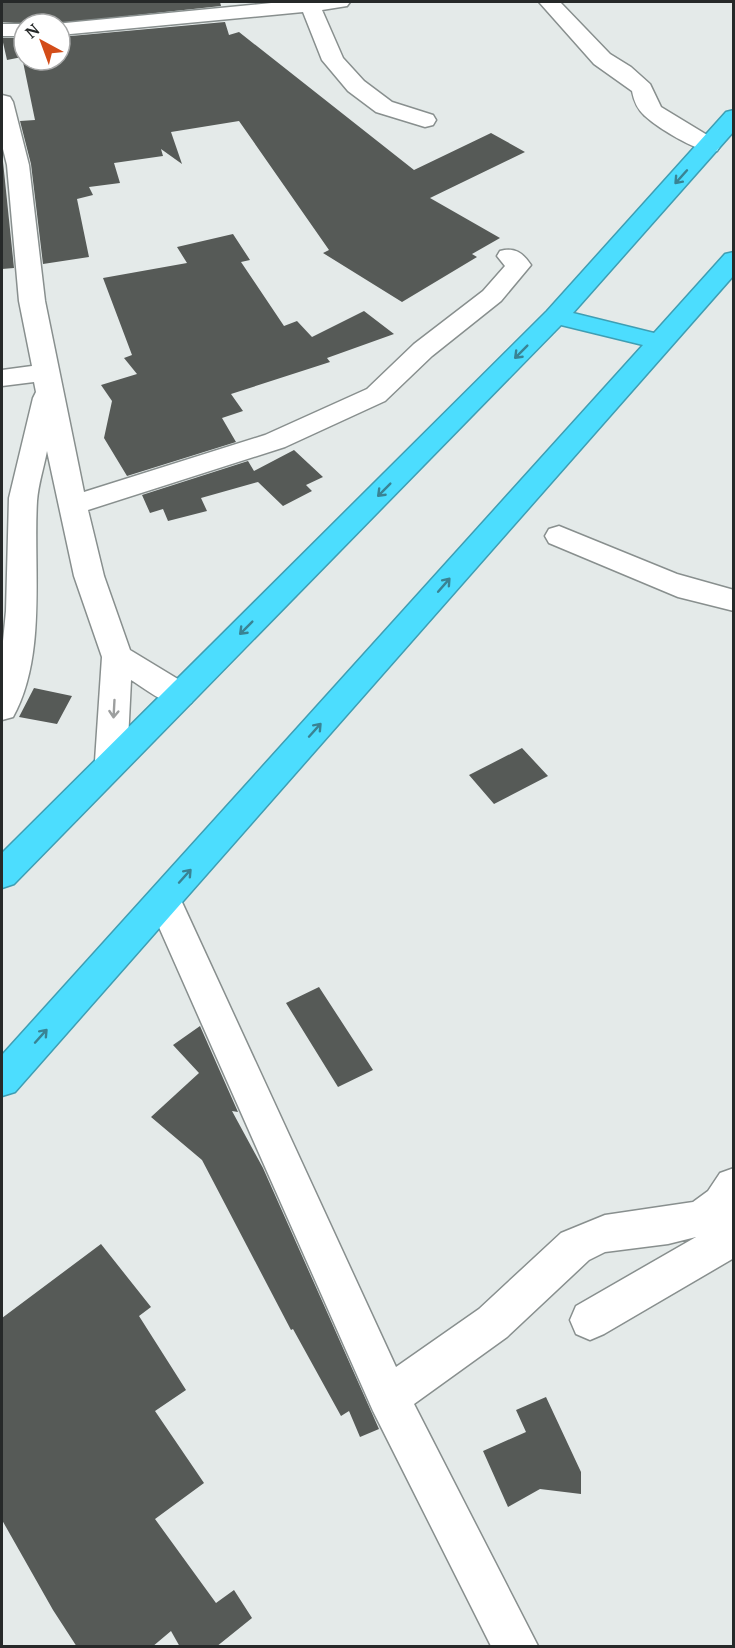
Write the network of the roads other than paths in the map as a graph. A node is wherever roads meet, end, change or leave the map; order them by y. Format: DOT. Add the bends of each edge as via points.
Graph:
graph roads {
  1 [pos="340,2"];
  2 [pos="549,2"];
  3 [pos="295,4"];
  4 [pos="72,28"];
  5 [pos="2,102"];
  6 [pos="734,117"];
  7 [pos="425,120"];
  8 [pos="708,146"];
  9 [pos="509,256"];
  10 [pos="734,258"];
  11 [pos="556,316"];
  12 [pos="661,342"];
  13 [pos="2,378"];
  14 [pos="48,379"];
  15 [pos="73,505"];
  16 [pos="559,536"];
  17 [pos="734,601"];
  18 [pos="117,657"];
  19 [pos="180,695"];
  20 [pos="2,709"];
  21 [pos="111,761"];
  22 [pos="2,874"];
  23 [pos="164,900"];
  24 [pos="2,1080"];
  25 [pos="734,1186"];
  26 [pos="734,1236"];
  27 [pos="590,1320"];
  28 [pos="388,1396"];
  29 [pos="515,1647"];
  1 -- 3 [label="street"];
  2 -- 8 [label="street" via="607,64 624,72 642,89 653,112"];
  3 -- 4 [label="street"];
  3 -- 7 [label="street" via="356,86 384,107"];
  5 -- 14 [label="street" via="18,165 33,301"];
  6 -- 8 [label="highway"];
  8 -- 11 [label="highway, one-way"];
  9 -- 15 [label="street" via="519,265 492,296 423,350 376,395 275,441"];
  10 -- 12 [label="highway"];
  11 -- 12 [label="highway"];
  11 -- 19 [label="highway, one-way"];
  23 -- 12 [label="highway, one-way"];
  13 -- 14 [label="street"];
  14 -- 15 [label="street"];
  14 -- 20 [label="street" via="23,498 21,611 15,667"];
  15 -- 18 [label="street" via="89,576"];
  16 -- 17 [label="street" via="618,563 715,598"];
  18 -- 19 [label="street"];
  18 -- 21 [label="street, one-way"];
  19 -- 21 [label="highway"];
  21 -- 22 [label="highway"];
  24 -- 23 [label="highway, one-way"];
  23 -- 28 [label="street"];
  25 -- 28 [label="street" via="721,1207 708,1215 664,1227 604,1233 583,1242 550,1268 509,1310 446,1360"];
  26 -- 27 [label="street"];
  28 -- 29 [label="street"];
}
